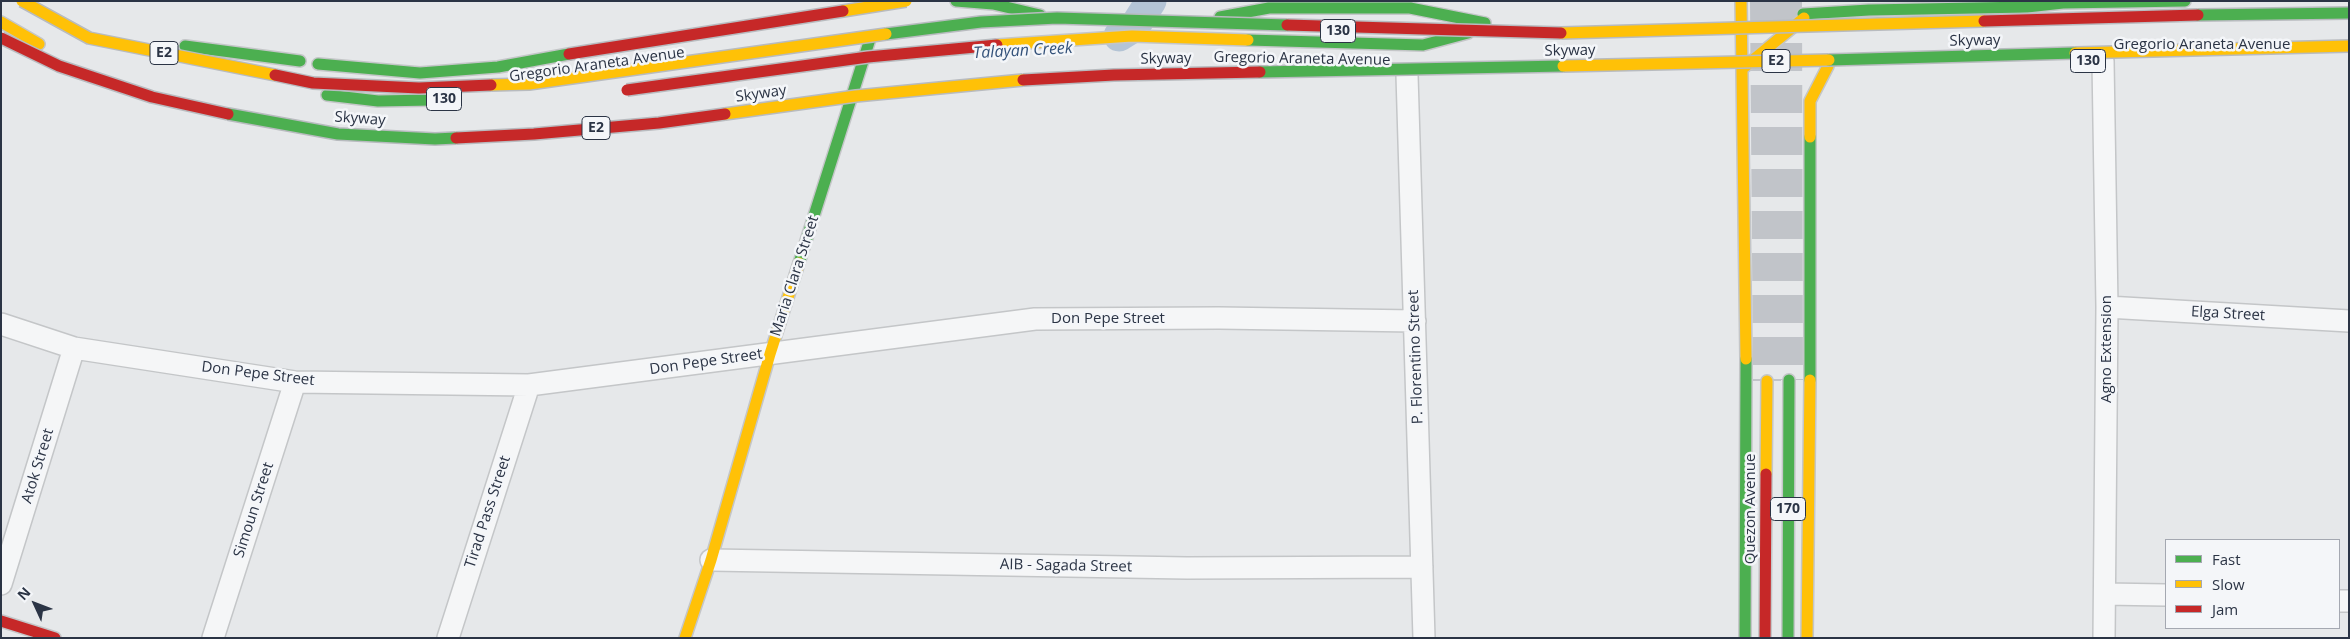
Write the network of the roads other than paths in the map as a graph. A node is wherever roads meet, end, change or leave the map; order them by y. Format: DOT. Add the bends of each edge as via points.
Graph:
graph roads {
  1 [pos="22,1"];
  2 [pos="30,1"];
  3 [pos="883,1"];
  4 [pos="906,1"];
  5 [pos="956,1"];
  6 [pos="1741,1"];
  7 [pos="1809,1"];
  8 [pos="2185,1"];
  9 [pos="2111,2"];
  10 [pos="1410,4"];
  11 [pos="2027,8"];
  12 [pos="2349,12"];
  13 [pos="1790,14"];
  14 [pos="1809,14"];
  15 [pos="1056,18"];
  16 [pos="1635,19"];
  17 [pos="1,22"];
  18 [pos="2349,22"];
  19 [pos="1179,24"];
  20 [pos="1494,25"];
  21 [pos="85,32"];
  22 [pos="1,38"];
  23 [pos="870,39"];
  24 [pos="2349,39"];
  25 [pos="2349,46"];
  26 [pos="1,47"];
  27 [pos="2111,60"];
  28 [pos="2279,60"];
  29 [pos="300,61"];
  30 [pos="318,64"];
  31 [pos="1828,66"];
  32 [pos="1742,69"];
  33 [pos="198,71"];
  34 [pos="1407,75"];
  35 [pos="247,82"];
  36 [pos="313,83"];
  37 [pos="856,87"];
  38 [pos="618,91"];
  39 [pos="467,98"];
  40 [pos="182,110"];
  41 [pos="2107,307"];
  42 [pos="1415,321"];
  43 [pos="2349,321"];
  44 [pos="1,324"];
  45 [pos="74,348"];
  46 [pos="770,354"];
  47 [pos="1789,380"];
  48 [pos="1766,381"];
  49 [pos="295,382"];
  50 [pos="529,386"];
  51 [pos="711,560"];
  52 [pos="1422,568"];
  53 [pos="1,584"];
  54 [pos="2105,594"];
  55 [pos="2165,595"];
  56 [pos="1,621"];
  57 [pos="55,638"];
  58 [pos="213,638"];
  59 [pos="448,638"];
  60 [pos="685,638"];
  61 [pos="1424,638"];
  62 [pos="1746,638"];
  63 [pos="1765,638"];
  64 [pos="1788,638"];
  65 [pos="1807,638"];
  66 [pos="2104,638"];
  1 -- 36 [label="main road, Skyway / E2, bridge" via="89,38"];
  2 -- 21 [label="main road"];
  3 -- 23 [label="street, Maria Clara Street"];
  4 -- 30 [label="main road, bridge" via="498,67 420,72"];
  5 -- 15 [label="main road, bridge" via="993,4"];
  6 -- 32 [label="main road"];
  7 -- 14 [label="main road"];
  8 -- 9 [label="main road"];
  9 -- 11 [label="main road"];
  10 -- 19 [label="main road, Gregorio Araneta Avenue / 130" via="1269,8"];
  10 -- 20 [label="main road, Gregorio Araneta Avenue / 130"];
  11 -- 14 [label="main road"];
  11 -- 18 [label="main road" via="2064,23"];
  12 -- 15 [label="main road, Skyway / E2, bridge" via="1576,32"];
  13 -- 14 [label="main road"];
  14 -- 32 [label="main road"];
  15 -- 36 [label="main road, Skyway / E2, bridge" via="981,22 529,84 419,88"];
  16 -- 20 [label="main road, Gregorio Araneta Avenue / 130"];
  17 -- 40 [label="main road" via="66,57"];
  19 -- 20 [label="main road, Gregorio Araneta Avenue / 130" via="1406,33"];
  19 -- 23 [label="main road, Gregorio Araneta Avenue / 130, bridge" via="1007,24"];
  20 -- 38 [label="main road, bridge" via="1423,45 1132,36 997,45 868,57"];
  21 -- 29 [label="main road"];
  21 -- 33 [label="main road"];
  22 -- 25 [label="main road, Skyway / E2, bridge" via="59,66 152,97 338,134 435,139 534,134 659,122 856,96 1114,75"];
  23 -- 37 [label="main road, Maria Clara Street"];
  23 -- 39 [label="main road, Gregorio Araneta Avenue / 130"];
  24 -- 27 [label="main road" via="2195,40"];
  26 -- 40 [label="main road, Gregorio Araneta Avenue / 130" via="76,80"];
  27 -- 28 [label="main road, Gregorio Araneta Avenue / 130"];
  27 -- 31 [label="main road, Gregorio Araneta Avenue / 130"];
  27 -- 41 [label="street, Agno Extension"];
  31 -- 32 [label="main road, Gregorio Araneta Avenue / 130"];
  31 -- 65 [label="main road" via="1810,100"];
  32 -- 34 [label="main road, Gregorio Araneta Avenue / 130"];
  32 -- 62 [label="main road"];
  34 -- 37 [label="main road, Gregorio Araneta Avenue / 130" via="1034,73"];
  34 -- 42 [label="street, P. Florentino Street"];
  35 -- 36 [label="main road, 130, bridge" via="378,101 445,100 404,102"];
  37 -- 40 [label="main road, Gregorio Araneta Avenue / 130" via="551,128 466,134 306,130"];
  37 -- 46 [label="main road, Maria Clara Street"];
  41 -- 43 [label="street, Elga Street"];
  41 -- 54 [label="street, Agno Extension"];
  42 -- 46 [label="street, Don Pepe Street" via="1034,319"];
  42 -- 52 [label="street, P. Florentino Street"];
  44 -- 45 [label="street, Don Pepe Street"];
  45 -- 49 [label="street, Don Pepe Street"];
  45 -- 53 [label="street, Atok Street"];
  46 -- 50 [label="street, Don Pepe Street"];
  46 -- 51 [label="main road, Maria Clara Street"];
  47 -- 64 [label="main road, 170"];
  48 -- 63 [label="main road, Quezon Avenue / 170"];
  49 -- 50 [label="street, Don Pepe Street"];
  49 -- 58 [label="street, Simoun Street"];
  50 -- 59 [label="street, Tirad Pass Street"];
  51 -- 52 [label="street, AIB - Sagada Street" via="1187,568"];
  51 -- 60 [label="main road, Maria Clara Street"];
  52 -- 61 [label="street, P. Florentino Street"];
  54 -- 55 [label="street"];
  54 -- 66 [label="street, Agno Extension"];
  56 -- 57 [label="main road"];
}
